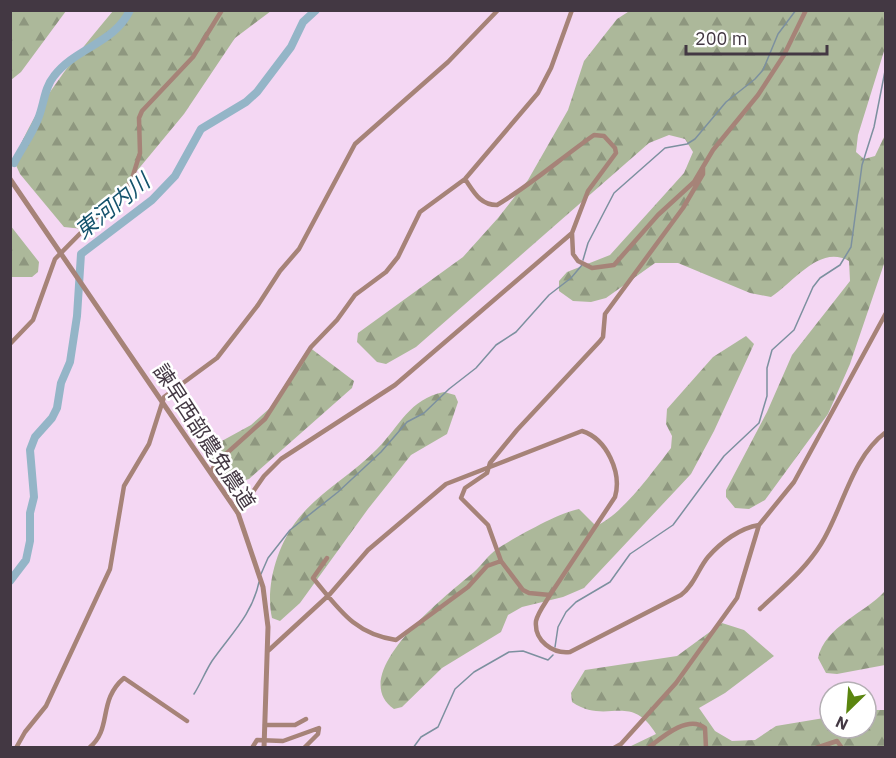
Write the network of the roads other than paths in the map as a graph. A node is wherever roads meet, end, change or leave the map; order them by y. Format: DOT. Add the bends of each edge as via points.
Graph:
graph roads {
  1 [pos="222,10"];
  2 [pos="498,10"];
  3 [pos="572,10"];
  4 [pos="806,10"];
  5 [pos="703,168"];
  6 [pos="10,179"];
  7 [pos="465,179"];
  8 [pos="572,233"];
  9 [pos="61,253"];
  10 [pos="885,312"];
  11 [pos="10,344"];
  12 [pos="164,403"];
  13 [pos="885,432"];
  14 [pos="490,466"];
  15 [pos="211,471"];
  16 [pos="238,513"];
  17 [pos="759,525"];
  18 [pos="327,558"];
  19 [pos="501,561"];
  20 [pos="550,595"];
  21 [pos="328,596"];
  22 [pos="760,609"];
  23 [pos="269,650"];
  24 [pos="306,719"];
  25 [pos="187,721"];
  26 [pos="265,725"];
  27 [pos="264,740"];
  28 [pos="16,747"];
  29 [pos="89,747"];
  30 [pos="252,747"];
  31 [pos="264,747"];
  32 [pos="304,747"];
  33 [pos="614,747"];
  34 [pos="648,747"];
  35 [pos="706,747"];
  36 [pos="816,747"];
  37 [pos="842,747"];
  1 -- 9 [label="street" via="193,57 142,111 140,153 131,182"];
  2 -- 12 [label="street" via="448,62 355,144 299,249 217,358 164,398"];
  3 -- 7 [label="street" via="545,84"];
  4 -- 5 [label="street" via="758,95"];
  5 -- 8 [label="street" via="614,265 599,269 578,261 571,244"];
  5 -- 14 [label="street" via="683,208 605,314 603,337 517,430"];
  6 -- 9 [label="street, 諫早西部農免農道"];
  7 -- 8 [label="street" via="484,203 497,205 594,135 604,136 616,153 588,191"];
  7 -- 15 [label="street" via="420,212 398,257 386,272 355,295 311,347 265,419"];
  8 -- 16 [label="street" via="395,385 281,459"];
  9 -- 11 [label="street" via="55,259 33,320"];
  9 -- 12 [label="street, 諫早西部農免農道"];
  10 -- 17 [label="street" via="794,482"];
  12 -- 15 [label="street, 諫早西部農免農道"];
  12 -- 28 [label="street" via="148,444 124,486 110,569 46,706"];
  13 -- 22 [label="street" via="872,443 858,467 820,545 802,570"];
  14 -- 19 [label="street" via="465,488 461,498 488,525"];
  14 -- 20 [label="street" via="582,431 596,438 616,470 615,497"];
  14 -- 21 [label="street" via="446,484 368,550"];
  15 -- 16 [label="street, 諫早西部農免農道"];
  16 -- 23 [label="street, 諫早西部農免農道" via="263,587"];
  17 -- 20 [label="street" via="747,527 708,557 681,595 570,652 559,654 550,650 537,629 536,618"];
  17 -- 33 [label="street" via="737,598 676,683"];
  18 -- 21 [label="street" via="314,578"];
  19 -- 20 [label="street" via="523,590"];
  19 -- 21 [label="street" via="487,566 468,587 396,640 358,628"];
  21 -- 23 [label="street"];
  23 -- 26 [label="street, 諫早西部農免農道"];
  24 -- 26 [label="street" via="295,725"];
  25 -- 29 [label="street" via="124,678 107,699 103,726"];
  26 -- 27 [label="street, 諫早西部農免農道"];
  27 -- 30 [label="street" via="257,740"];
  27 -- 31 [label="street, 諫早西部農免農道"];
  27 -- 32 [label="street" via="283,741 319,728"];
  34 -- 35 [label="street" via="676,728 696,725 705,728"];
  36 -- 37 [label="street" via="837,741"];
}
